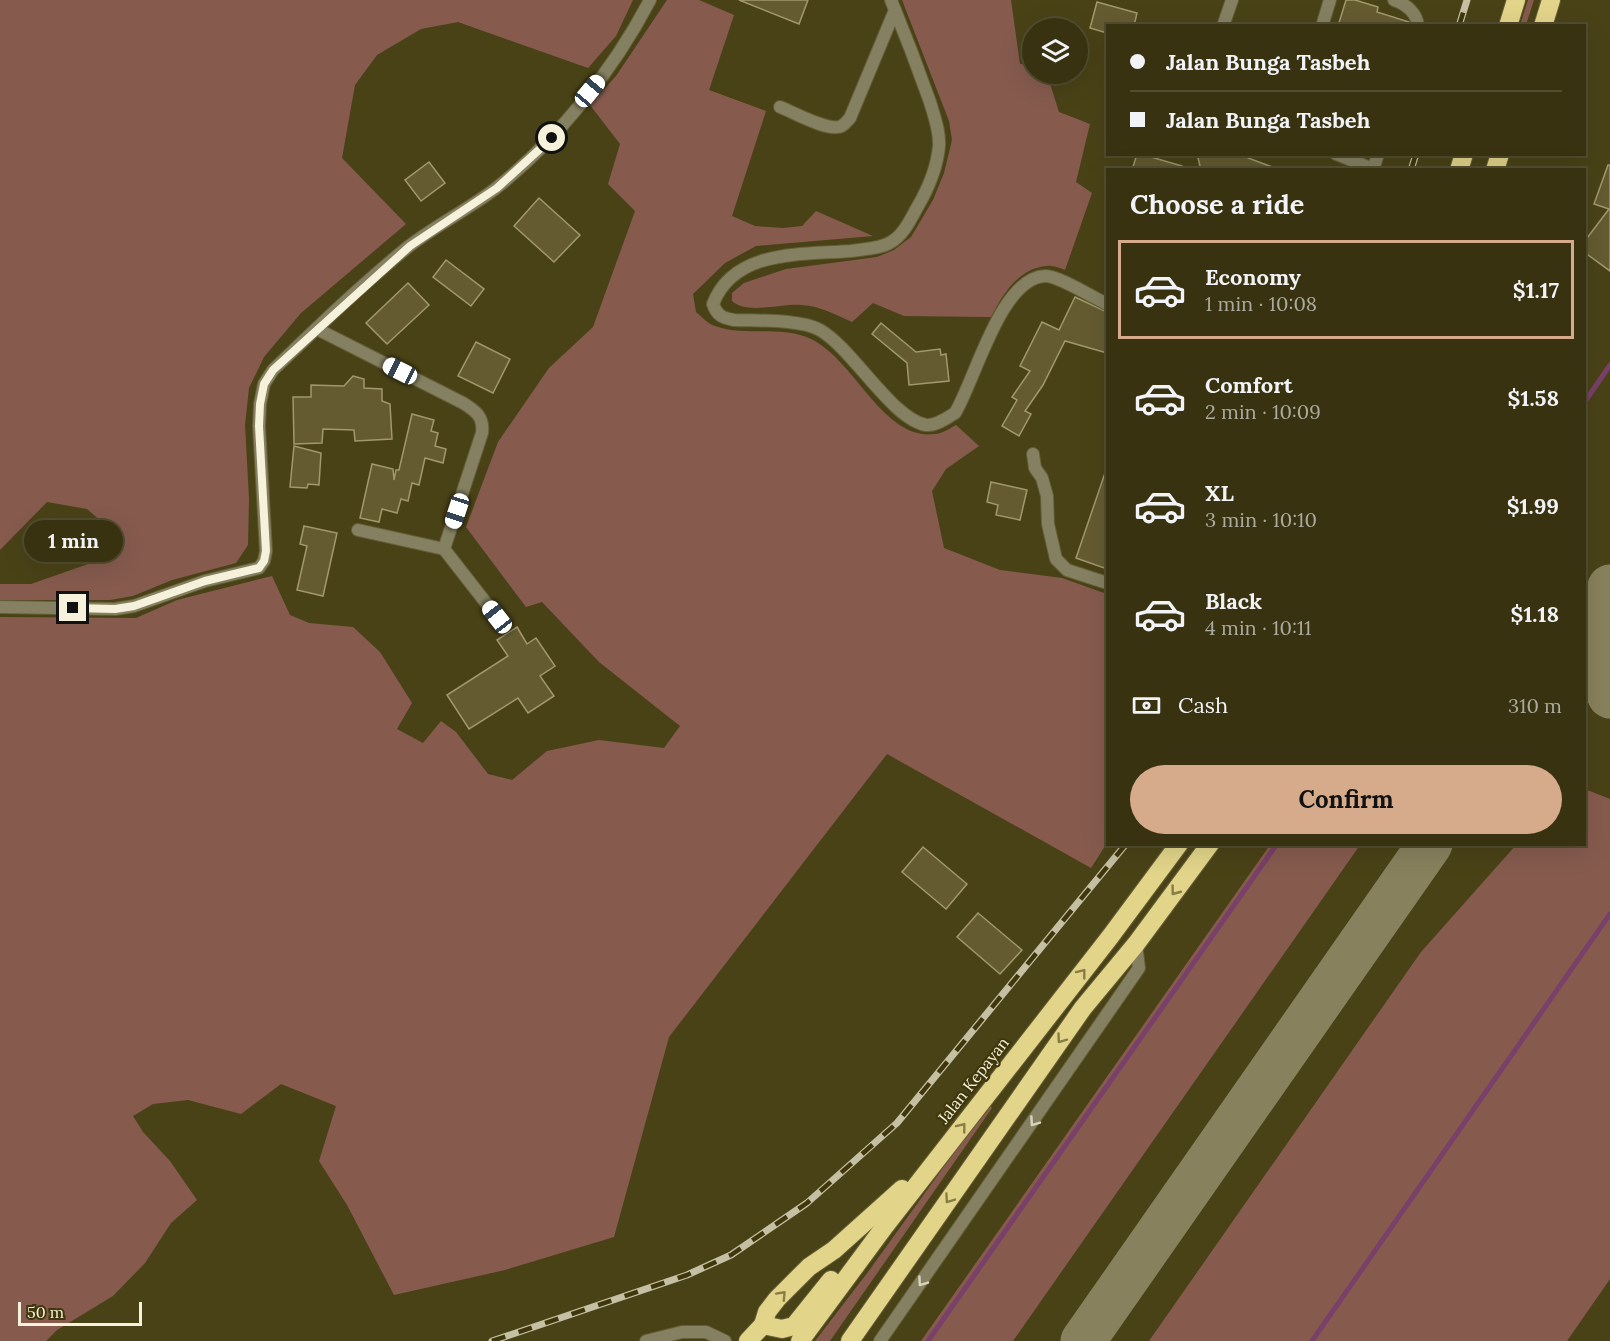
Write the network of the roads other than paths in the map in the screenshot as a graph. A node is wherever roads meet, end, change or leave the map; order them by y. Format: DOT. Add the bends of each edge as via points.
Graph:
graph roads {
  1 [pos="650,0"];
  2 [pos="1232,0"];
  3 [pos="1330,0"];
  4 [pos="1394,0"];
  5 [pos="1516,0"];
  6 [pos="1551,0"];
  7 [pos="893,5"];
  8 [pos="1224,24"];
  9 [pos="1323,24"];
  10 [pos="1417,24"];
  11 [pos="1509,24"];
  12 [pos="1544,24"];
  13 [pos="780,107"];
  14 [pos="1341,156"];
  15 [pos="1371,168"];
  16 [pos="1106,304"];
  17 [pos="317,329"];
  18 [pos="1033,454"];
  19 [pos="358,530"];
  20 [pos="444,549"];
  21 [pos="1106,584"];
  22 [pos="0,607"];
  23 [pos="497,617"];
  24 [pos="1178,846"];
  25 [pos="1209,846"];
  26 [pos="1136,944"];
  27 [pos="945,1149"];
  28 [pos="885,1226"];
  29 [pos="763,1325"];
  30 [pos="646,1341"];
  31 [pos="725,1341"];
  32 [pos="748,1341"];
  33 [pos="800,1341"];
  34 [pos="850,1341"];
  35 [pos="880,1341"];
  1 -- 17 [label="street" via="603,76 552,138 497,188 410,246"];
  2 -- 8 [label="street"];
  3 -- 9 [label="street"];
  4 -- 10 [label="street" via="1414,13"];
  5 -- 11 [label="highway"];
  6 -- 12 [label="highway"];
  7 -- 13 [label="street" via="845,125 827,126"];
  7 -- 16 [label="street" via="937,126 935,171 924,196 892,242 876,248 754,262 719,290 713,304 716,313 734,320 810,325 822,331 903,414 928,425 955,413 1016,290 1046,276"];
  14 -- 15 [label="street"];
  17 -- 20 [label="street" via="463,403 479,416 482,434"];
  17 -- 22 [label="street" via="273,370 264,384 259,426 266,551 259,568 115,609"];
  18 -- 21 [label="street" via="1047,496 1056,559 1067,570"];
  19 -- 20 [label="street"];
  20 -- 23 [label="street"];
  27 -- 24 [label="highway, Jalan Kepayan, one-way"];
  25 -- 26 [label="highway, one-way"];
  26 -- 34 [label="highway, one-way" via="1049,1055"];
  26 -- 35 [label="street, one-way" via="1140,968"];
  27 -- 28 [label="highway, Jalan Kepayan"];
  29 -- 27 [label="highway, one-way" via="777,1299 809,1267 864,1224"];
  28 -- 29 [label="highway" via="857,1249 794,1326 782,1329"];
  28 -- 33 [label="highway, Jalan Kepayan"];
  29 -- 32 [label="highway"];
  30 -- 31 [label="street" via="677,1333 706,1332"];
}
